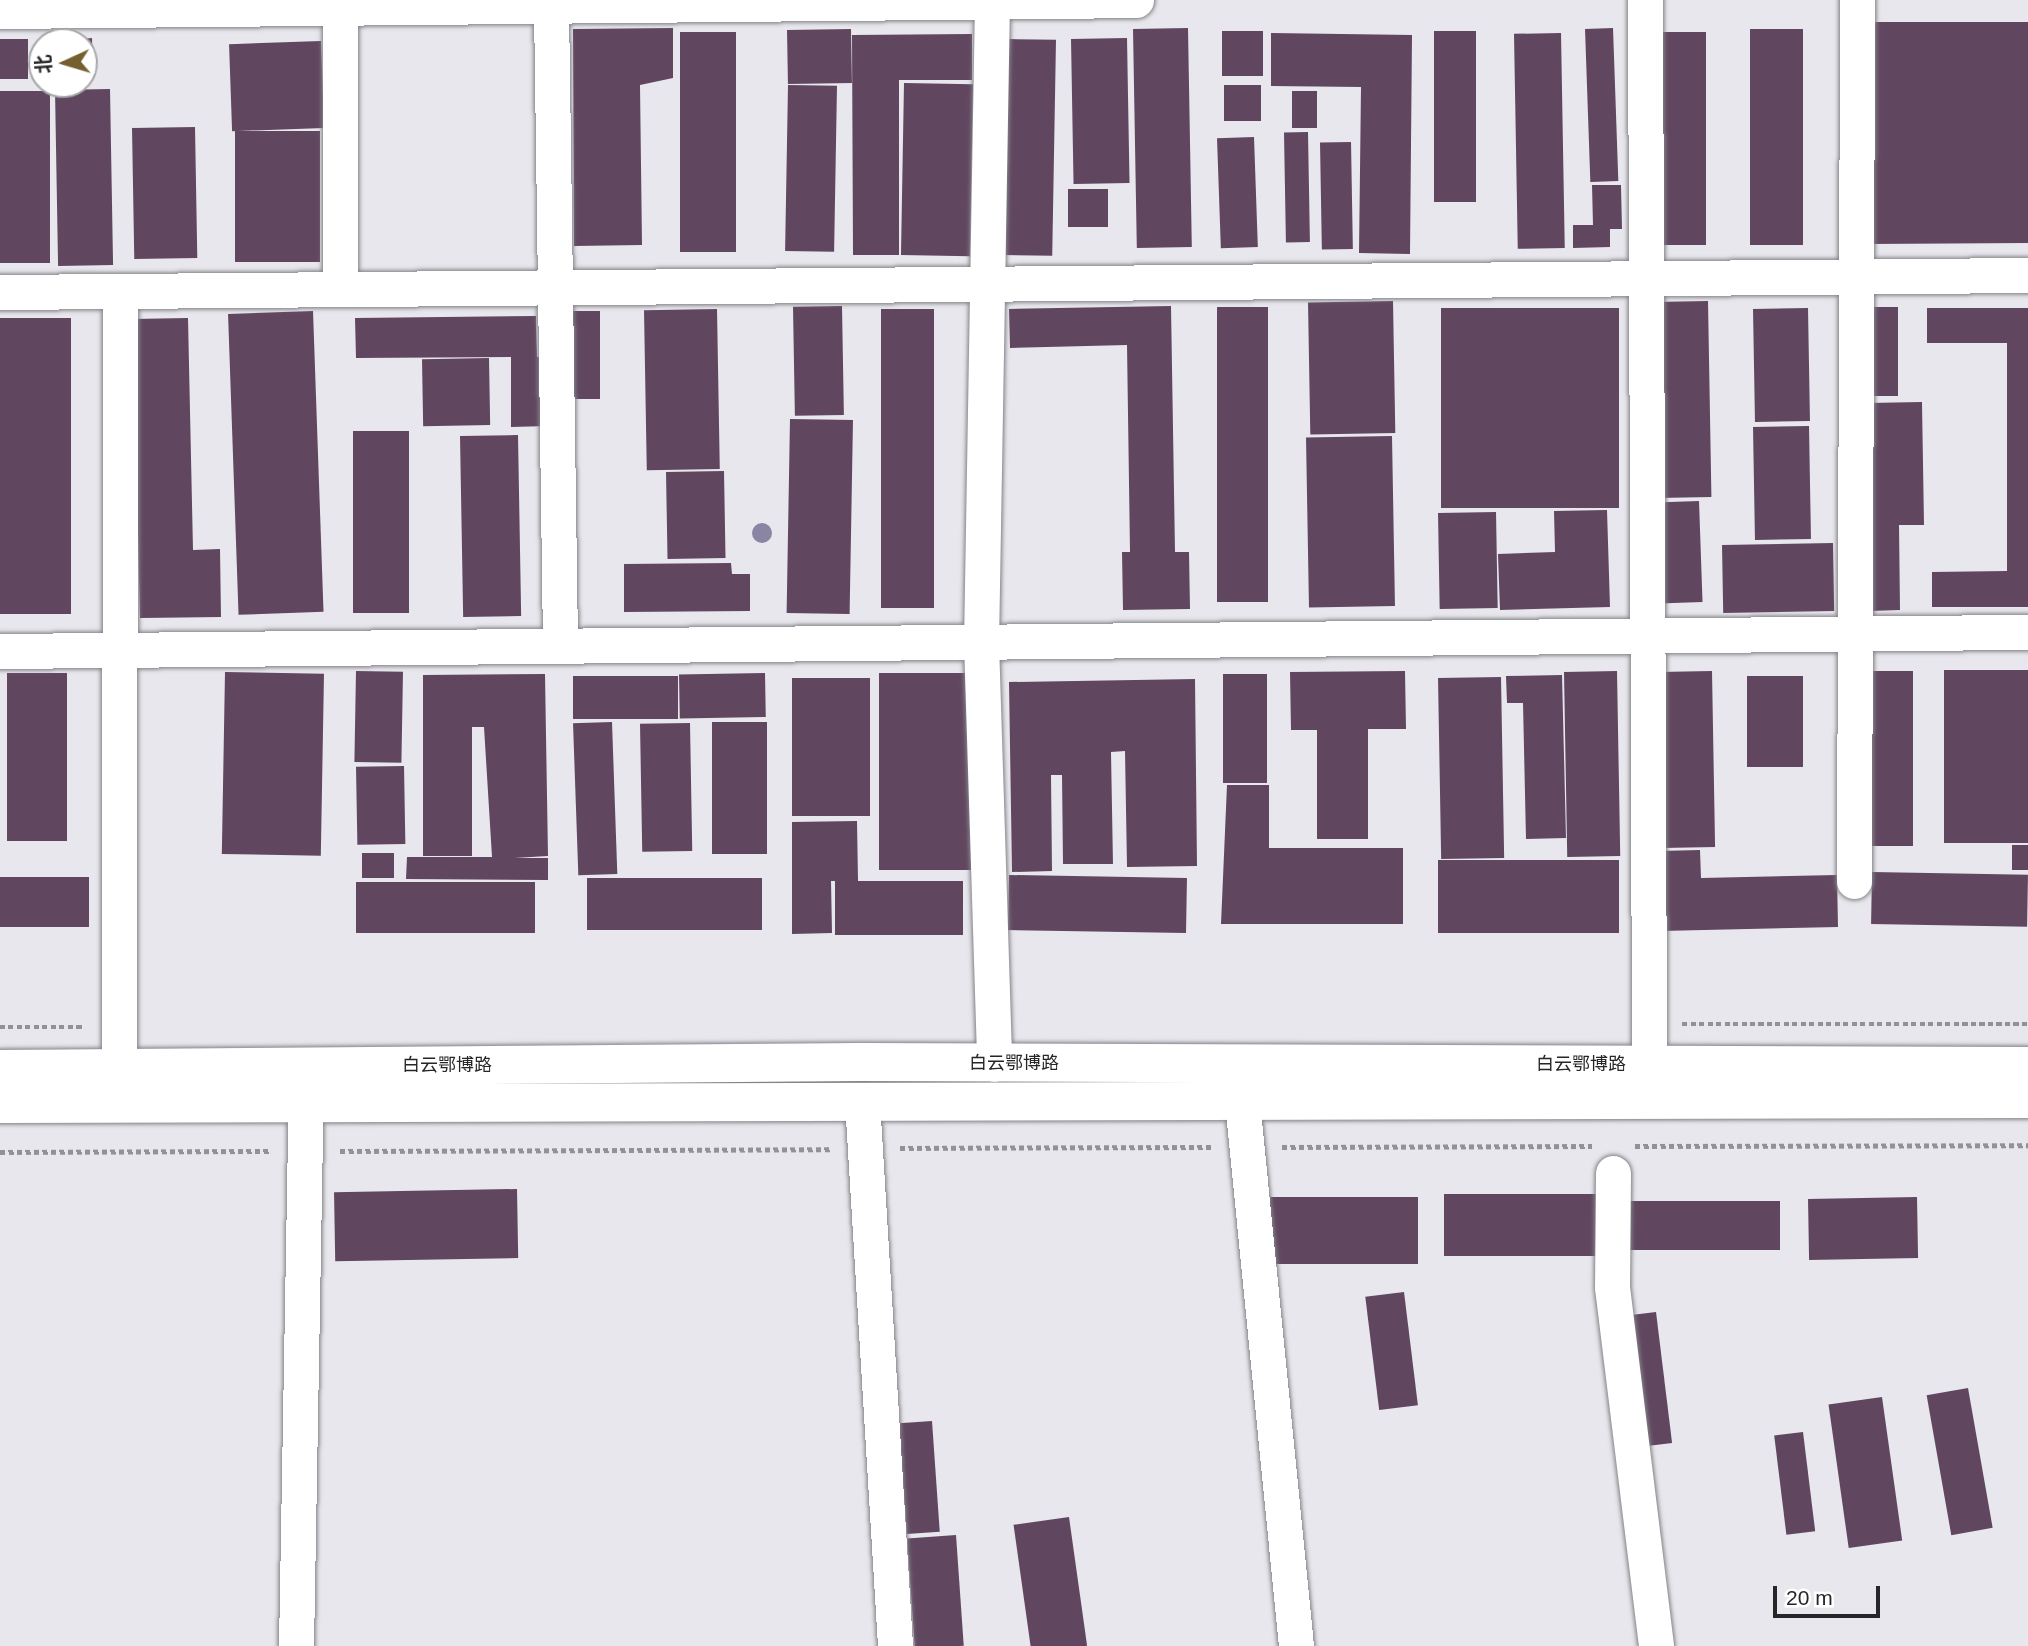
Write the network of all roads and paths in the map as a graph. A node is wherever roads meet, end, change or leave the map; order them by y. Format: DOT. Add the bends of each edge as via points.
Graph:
graph roads {
  1 [pos="1136,0"];
  2 [pos="1645,0"];
  3 [pos="1857,0"];
  4 [pos="992,1"];
  5 [pos="117,5"];
  6 [pos="551,6"];
  7 [pos="340,8"];
  8 [pos="0,11"];
  9 [pos="2028,275"];
  10 [pos="1856,277"];
  11 [pos="1646,278"];
  12 [pos="988,284"];
  13 [pos="554,287"];
  14 [pos="340,289"];
  15 [pos="120,291"];
  16 [pos="0,292"];
  17 [pos="2028,632"];
  18 [pos="1856,634"];
  19 [pos="1647,636"];
  20 [pos="981,642"];
  21 [pos="560,646"];
  22 [pos="115,650"];
  23 [pos="0,651"];
  24 [pos="1854,881"];
  25 [pos="994,1064"];
  26 [pos="1649,1064"];
  27 [pos="2028,1066"];
  28 [pos="119,1067"];
  29 [pos="0,1069"];
  30 [pos="306,1085"];
  31 [pos="2028,1099"];
  32 [pos="862,1101"];
  33 [pos="1242,1101"];
  34 [pos="0,1104"];
  35 [pos="2028,1144"];
  36 [pos="1246,1147"];
  37 [pos="865,1149"];
  38 [pos="305,1151"];
  39 [pos="0,1152"];
  40 [pos="1611,1155"];
  41 [pos="296,1646"];
  42 [pos="895,1646"];
  43 [pos="1296,1646"];
  44 [pos="1656,1646"];
  1 -- 4 [label="street"];
  2 -- 11 [label="street"];
  3 -- 10 [label="street"];
  4 -- 6 [label="street"];
  4 -- 12 [label="street"];
  5 -- 7 [label="street"];
  5 -- 8 [label="street"];
  6 -- 7 [label="street"];
  6 -- 13 [label="street"];
  7 -- 14 [label="street"];
  9 -- 10 [label="street"];
  10 -- 11 [label="street"];
  10 -- 18 [label="street"];
  11 -- 12 [label="street"];
  11 -- 19 [label="street"];
  12 -- 13 [label="street"];
  12 -- 20 [label="street"];
  13 -- 14 [label="street"];
  13 -- 21 [label="street"];
  14 -- 15 [label="street"];
  15 -- 16 [label="street"];
  15 -- 22 [label="street"];
  17 -- 18 [label="street"];
  18 -- 19 [label="street"];
  18 -- 24 [label="street"];
  19 -- 20 [label="street"];
  19 -- 26 [label="street"];
  20 -- 21 [label="street"];
  20 -- 25 [label="street"];
  21 -- 22 [label="street"];
  22 -- 23 [label="street"];
  22 -- 28 [label="street"];
  25 -- 26 [label="main road, 白云鄂博路"];
  25 -- 30 [label="main road, 白云鄂博路"];
  26 -- 27 [label="main road, 白云鄂博路"];
  28 -- 29 [label="main road, 白云鄂博路"];
  28 -- 30 [label="main road, 白云鄂博路"];
  30 -- 32 [label="main road, 白云鄂博路"];
  30 -- 34 [label="main road, 白云鄂博路"];
  30 -- 38 [label="street"];
  31 -- 33 [label="main road, 白云鄂博路"];
  32 -- 33 [label="main road, 白云鄂博路"];
  32 -- 37 [label="street"];
  33 -- 36 [label="street"];
  35 -- 40 [label="path"];
  36 -- 37 [label="path"];
  36 -- 40 [label="path"];
  36 -- 43 [label="street"];
  37 -- 38 [label="path"];
  37 -- 42 [label="street"];
  38 -- 39 [label="path"];
  38 -- 41 [label="street"];
  40 -- 44 [label="street" via="1612,1287"];
}
